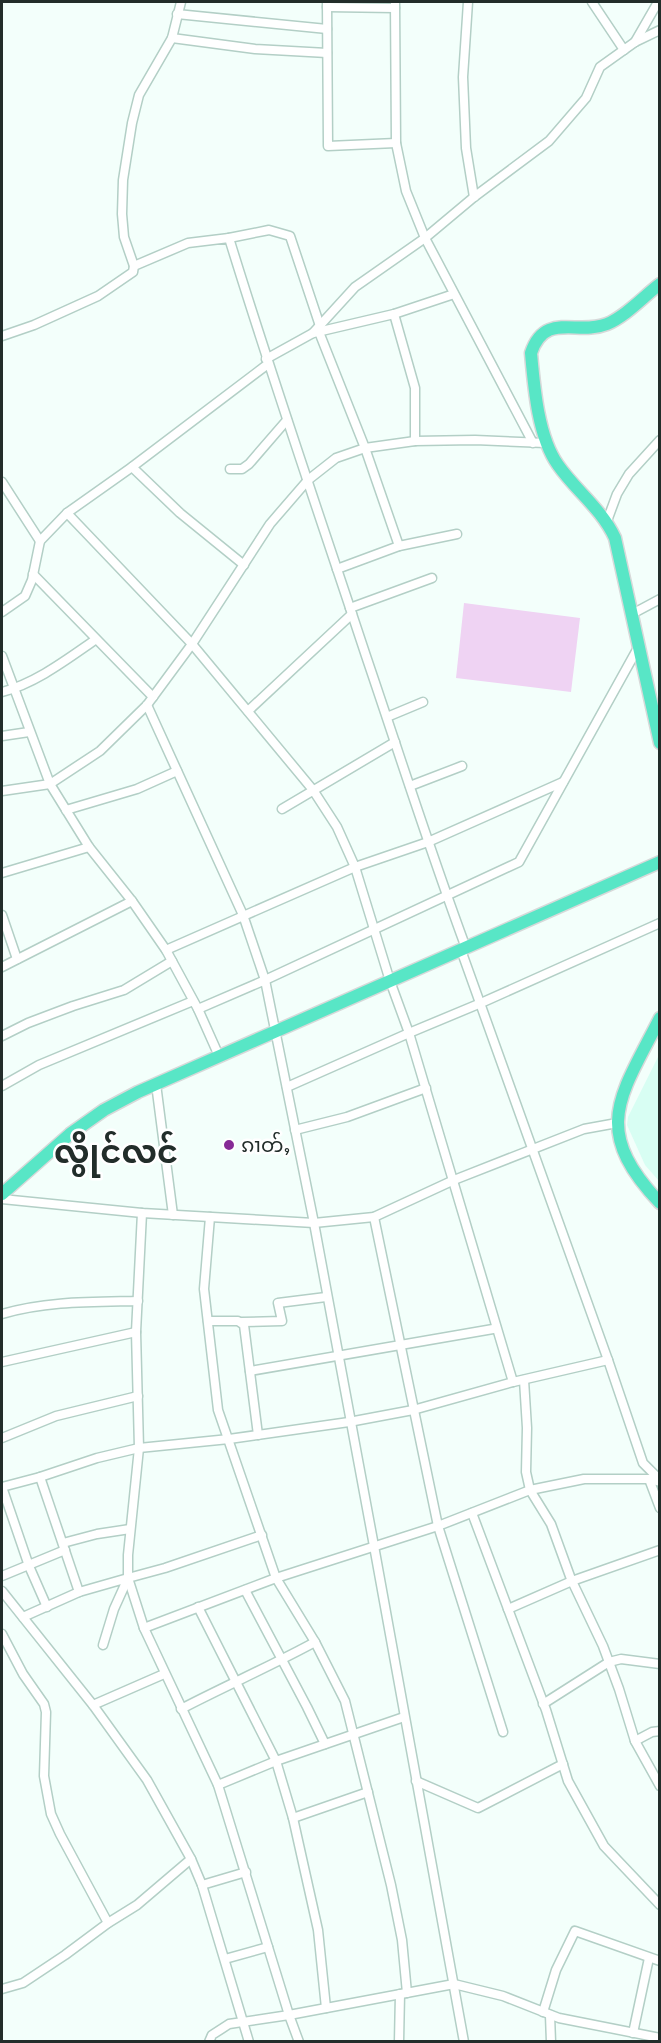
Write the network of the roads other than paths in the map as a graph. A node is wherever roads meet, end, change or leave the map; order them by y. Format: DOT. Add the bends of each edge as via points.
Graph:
graph roads {
  1 [pos="181,2"];
  2 [pos="468,2"];
  3 [pos="592,2"];
  4 [pos="658,2"];
  5 [pos="327,4"];
  6 [pos="395,5"];
  7 [pos="177,14"];
  8 [pos="327,29"];
  9 [pos="660,30"];
  10 [pos="172,39"];
  11 [pos="635,42"];
  12 [pos="624,50"];
  13 [pos="327,53"];
  14 [pos="396,143"];
  15 [pos="474,197"];
  16 [pos="229,238"];
  17 [pos="425,238"];
  18 [pos="134,266"];
  19 [pos="660,284"];
  20 [pos="454,294"];
  21 [pos="394,314"];
  22 [pos="317,330"];
  23 [pos="2,336"];
  24 [pos="267,362"];
  25 [pos="287,420"];
  26 [pos="660,440"];
  27 [pos="415,441"];
  28 [pos="539,443"];
  29 [pos="364,448"];
  30 [pos="132,467"];
  31 [pos="230,469"];
  32 [pos="309,480"];
  33 [pos="2,482"];
  34 [pos="67,513"];
  35 [pos="607,521"];
  36 [pos="457,534"];
  37 [pos="40,541"];
  38 [pos="399,546"];
  39 [pos="244,565"];
  40 [pos="337,569"];
  41 [pos="33,574"];
  42 [pos="432,578"];
  43 [pos="660,599"];
  44 [pos="351,611"];
  45 [pos="2,612"];
  46 [pos="632,614"];
  47 [pos="95,640"];
  48 [pos="192,644"];
  49 [pos="639,646"];
  50 [pos="2,656"];
  51 [pos="14,689"];
  52 [pos="2,692"];
  53 [pos="153,697"];
  54 [pos="423,702"];
  55 [pos="147,705"];
  56 [pos="248,711"];
  57 [pos="387,717"];
  58 [pos="29,732"];
  59 [pos="2,736"];
  60 [pos="395,742"];
  61 [pos="660,743"];
  62 [pos="462,766"];
  63 [pos="177,771"];
  64 [pos="564,782"];
  65 [pos="50,784"];
  66 [pos="410,786"];
  67 [pos="2,790"];
  68 [pos="313,790"];
  69 [pos="282,809"];
  70 [pos="66,810"];
  71 [pos="428,842"];
  72 [pos="89,847"];
  73 [pos="660,862"];
  74 [pos="355,867"];
  75 [pos="2,873"];
  76 [pos="447,897"];
  77 [pos="132,901"];
  78 [pos="2,915"];
  79 [pos="243,915"];
  80 [pos="660,923"];
  81 [pos="374,929"];
  82 [pos="463,949"];
  83 [pos="166,950"];
  84 [pos="17,959"];
  85 [pos="171,961"];
  86 [pos="2,967"];
  87 [pos="265,980"];
  88 [pos="390,981"];
  89 [pos="481,1004"];
  90 [pos="196,1005"];
  91 [pos="660,1018"];
  92 [pos="276,1032"];
  93 [pos="409,1033"];
  94 [pos="2,1036"];
  95 [pos="219,1056"];
  96 [pos="156,1084"];
  97 [pos="2,1086"];
  98 [pos="287,1087"];
  99 [pos="426,1088"];
  100 [pos="616,1123"];
  101 [pos="295,1130"];
  102 [pos="532,1149"];
  103 [pos="454,1180"];
  104 [pos="2,1194"];
  105 [pos="2,1199"];
  106 [pos="660,1203"];
  107 [pos="142,1213"];
  108 [pos="173,1215"];
  109 [pos="210,1217"];
  110 [pos="374,1217"];
  111 [pos="314,1223"];
  112 [pos="326,1297"];
  113 [pos="138,1300"];
  114 [pos="2,1314"];
  115 [pos="208,1321"];
  116 [pos="242,1322"];
  117 [pos="493,1329"];
  118 [pos="136,1332"];
  119 [pos="400,1344"];
  120 [pos="337,1356"];
  121 [pos="609,1360"];
  122 [pos="2,1362"];
  123 [pos="250,1371"];
  124 [pos="524,1380"];
  125 [pos="513,1382"];
  126 [pos="138,1396"];
  127 [pos="413,1410"];
  128 [pos="350,1422"];
  129 [pos="258,1435"];
  130 [pos="2,1438"];
  131 [pos="229,1439"];
  132 [pos="139,1448"];
  133 [pos="40,1477"];
  134 [pos="649,1479"];
  135 [pos="660,1481"];
  136 [pos="2,1487"];
  137 [pos="530,1490"];
  138 [pos="660,1508"];
  139 [pos="472,1513"];
  140 [pos="438,1526"];
  141 [pos="130,1529"];
  142 [pos="262,1535"];
  143 [pos="64,1546"];
  144 [pos="374,1546"];
  145 [pos="660,1550"];
  146 [pos="29,1566"];
  147 [pos="2,1576"];
  148 [pos="128,1578"];
  149 [pos="276,1578"];
  150 [pos="572,1581"];
  151 [pos="245,1590"];
  152 [pos="2,1591"];
  153 [pos="79,1592"];
  154 [pos="46,1607"];
  155 [pos="198,1607"];
  156 [pos="508,1609"];
  157 [pos="23,1617"];
  158 [pos="144,1628"];
  159 [pos="2,1634"];
  160 [pos="315,1642"];
  161 [pos="102,1645"];
  162 [pos="281,1660"];
  163 [pos="609,1662"];
  164 [pos="660,1664"];
  165 [pos="164,1674"];
  166 [pos="236,1681"];
  167 [pos="543,1704"];
  168 [pos="93,1705"];
  169 [pos="181,1710"];
  170 [pos="404,1717"];
  171 [pos="660,1731"];
  172 [pos="503,1732"];
  173 [pos="353,1734"];
  174 [pos="636,1741"];
  175 [pos="325,1744"];
  176 [pos="276,1761"];
  177 [pos="562,1764"];
  178 [pos="416,1781"];
  179 [pos="218,1785"];
  180 [pos="660,1786"];
  181 [pos="368,1792"];
  182 [pos="293,1818"];
  183 [pos="192,1860"];
  184 [pos="246,1872"];
  185 [pos="202,1885"];
  186 [pos="660,1905"];
  187 [pos="108,1923"];
  188 [pos="268,1947"];
  189 [pos="649,1958"];
  190 [pos="225,1959"];
  191 [pos="660,1961"];
  192 [pos="454,1984"];
  193 [pos="2,1989"];
  194 [pos="404,1994"];
  195 [pos="326,2008"];
  196 [pos="547,2013"];
  197 [pos="289,2015"];
  198 [pos="243,2022"];
  199 [pos="633,2033"];
  200 [pos="660,2038"];
  201 [pos="209,2042"];
  202 [pos="249,2042"];
  203 [pos="299,2042"];
  204 [pos="399,2042"];
  205 [pos="464,2042"];
  206 [pos="551,2042"];
  1 -- 7 [label="street"];
  2 -- 15 [label="street" via="463,77 466,148"];
  3 -- 12 [label="street"];
  4 -- 11 [label="street"];
  5 -- 6 [label="street"];
  5 -- 8 [label="street"];
  6 -- 14 [label="street"];
  7 -- 8 [label="street"];
  7 -- 10 [label="street"];
  8 -- 13 [label="street"];
  9 -- 11 [label="street"];
  10 -- 13 [label="street" via="255,50"];
  10 -- 18 [label="street" via="139,95 132,123 122,214 124,237"];
  11 -- 12 [label="street"];
  12 -- 15 [label="street" via="600,67 586,98 549,141"];
  13 -- 14 [label="street" via="328,146"];
  14 -- 17 [label="street" via="406,191"];
  15 -- 17 [label="street"];
  16 -- 18 [label="street" via="189,243"];
  16 -- 22 [label="street" via="268,230 290,236"];
  16 -- 24 [label="street"];
  17 -- 20 [label="street"];
  17 -- 22 [label="street" via="355,287"];
  18 -- 23 [label="street" via="133,272 99,296"];
  19 -- 28 [label="highway" via="610,323 556,328 536,340 531,353"];
  20 -- 21 [label="street"];
  20 -- 28 [label="street"];
  21 -- 22 [label="street"];
  21 -- 27 [label="street" via="415,388"];
  22 -- 24 [label="street"];
  22 -- 29 [label="street"];
  24 -- 25 [label="street"];
  24 -- 30 [label="street"];
  25 -- 31 [label="street" via="249,464 242,469"];
  25 -- 32 [label="street"];
  26 -- 35 [label="street" via="629,474"];
  27 -- 28 [label="street"];
  27 -- 29 [label="street"];
  28 -- 35 [label="highway"];
  29 -- 32 [label="street" via="336,458"];
  29 -- 38 [label="street"];
  30 -- 34 [label="street"];
  30 -- 39 [label="street" via="180,513"];
  32 -- 39 [label="street" via="270,524"];
  32 -- 40 [label="street"];
  33 -- 37 [label="street"];
  34 -- 37 [label="street"];
  34 -- 48 [label="street"];
  35 -- 46 [label="highway" via="615,538"];
  36 -- 38 [label="street"];
  37 -- 41 [label="street"];
  38 -- 40 [label="street"];
  39 -- 48 [label="street"];
  40 -- 44 [label="street"];
  41 -- 45 [label="street" via="25,596"];
  41 -- 47 [label="street"];
  42 -- 44 [label="street"];
  43 -- 46 [label="street"];
  44 -- 56 [label="street"];
  44 -- 57 [label="street"];
  46 -- 49 [label="highway"];
  47 -- 51 [label="street"];
  47 -- 53 [label="street"];
  48 -- 53 [label="street"];
  48 -- 56 [label="street"];
  49 -- 61 [label="highway"];
  49 -- 64 [label="street"];
  50 -- 51 [label="street"];
  51 -- 52 [label="street"];
  51 -- 58 [label="street"];
  53 -- 55 [label="street"];
  54 -- 57 [label="street"];
  55 -- 63 [label="street"];
  55 -- 65 [label="street" via="100,751"];
  56 -- 68 [label="street"];
  57 -- 60 [label="street"];
  58 -- 59 [label="street"];
  58 -- 65 [label="street"];
  60 -- 66 [label="street"];
  60 -- 68 [label="street"];
  62 -- 66 [label="street"];
  63 -- 70 [label="street" via="137,789"];
  63 -- 79 [label="street"];
  64 -- 71 [label="street"];
  64 -- 76 [label="street" via="519,862"];
  65 -- 67 [label="street"];
  65 -- 70 [label="street"];
  66 -- 71 [label="street"];
  68 -- 69 [label="street"];
  68 -- 74 [label="street" via="337,827"];
  70 -- 72 [label="street"];
  71 -- 74 [label="street"];
  71 -- 76 [label="street"];
  72 -- 75 [label="street"];
  72 -- 77 [label="street"];
  73 -- 82 [label="highway"];
  74 -- 79 [label="street"];
  74 -- 81 [label="street"];
  76 -- 81 [label="street"];
  76 -- 82 [label="street"];
  77 -- 83 [label="street"];
  77 -- 84 [label="street"];
  78 -- 84 [label="street"];
  79 -- 83 [label="street"];
  79 -- 87 [label="street"];
  80 -- 89 [label="street"];
  81 -- 87 [label="street"];
  81 -- 88 [label="street"];
  82 -- 88 [label="highway"];
  82 -- 89 [label="street"];
  83 -- 85 [label="street"];
  84 -- 86 [label="street"];
  85 -- 90 [label="street"];
  85 -- 94 [label="street" via="124,990 73,1006"];
  87 -- 90 [label="street"];
  87 -- 92 [label="street"];
  88 -- 92 [label="highway"];
  88 -- 93 [label="street"];
  89 -- 93 [label="street"];
  89 -- 102 [label="street"];
  90 -- 95 [label="street"];
  90 -- 97 [label="street" via="39,1065"];
  91 -- 100 [label="highway" via="620,1102"];
  92 -- 95 [label="highway"];
  92 -- 98 [label="street"];
  93 -- 98 [label="street"];
  93 -- 99 [label="street"];
  95 -- 96 [label="highway"];
  96 -- 104 [label="highway" via="104,1110 70,1134"];
  96 -- 108 [label="street"];
  98 -- 101 [label="street"];
  99 -- 101 [label="street" via="347,1117"];
  99 -- 103 [label="street"];
  100 -- 102 [label="street" via="584,1129"];
  100 -- 106 [label="highway" via="626,1158 640,1182"];
  101 -- 111 [label="street"];
  102 -- 103 [label="street"];
  102 -- 121 [label="street"];
  103 -- 110 [label="street"];
  103 -- 125 [label="street"];
  105 -- 107 [label="street"];
  107 -- 108 [label="street"];
  107 -- 113 [label="street"];
  108 -- 109 [label="street"];
  109 -- 111 [label="street"];
  109 -- 115 [label="street" via="204,1289"];
  110 -- 111 [label="street"];
  110 -- 119 [label="street"];
  111 -- 112 [label="street"];
  112 -- 116 [label="street" via="278,1303 282,1321"];
  112 -- 120 [label="street"];
  113 -- 114 [label="street" via="63,1302"];
  113 -- 118 [label="street"];
  115 -- 116 [label="street"];
  115 -- 131 [label="street" via="218,1410"];
  116 -- 123 [label="street"];
  117 -- 119 [label="street"];
  118 -- 122 [label="street"];
  118 -- 126 [label="street"];
  119 -- 120 [label="street"];
  119 -- 127 [label="street"];
  120 -- 123 [label="street"];
  120 -- 128 [label="street"];
  121 -- 124 [label="street"];
  121 -- 135 [label="street" via="643,1462"];
  123 -- 129 [label="street"];
  124 -- 125 [label="street"];
  124 -- 137 [label="street" via="526,1472"];
  125 -- 127 [label="street"];
  126 -- 130 [label="street" via="56,1416"];
  126 -- 132 [label="street"];
  127 -- 128 [label="street"];
  127 -- 140 [label="street"];
  128 -- 129 [label="street"];
  128 -- 144 [label="street"];
  129 -- 131 [label="street"];
  131 -- 132 [label="street"];
  131 -- 142 [label="street"];
  132 -- 133 [label="street"];
  132 -- 141 [label="street"];
  133 -- 136 [label="street"];
  133 -- 143 [label="street"];
  134 -- 135 [label="street"];
  134 -- 137 [label="street" via="584,1479"];
  134 -- 138 [label="street"];
  136 -- 146 [label="street"];
  137 -- 139 [label="street"];
  137 -- 150 [label="street" via="551,1524"];
  139 -- 140 [label="street"];
  139 -- 156 [label="street"];
  140 -- 144 [label="street"];
  140 -- 172 [label="street"];
  141 -- 143 [label="street" via="97,1534"];
  141 -- 148 [label="street"];
  142 -- 148 [label="street"];
  142 -- 149 [label="street"];
  143 -- 146 [label="street"];
  143 -- 153 [label="street"];
  144 -- 149 [label="street"];
  144 -- 170 [label="street"];
  145 -- 150 [label="street"];
  146 -- 147 [label="street"];
  146 -- 154 [label="street"];
  148 -- 153 [label="street"];
  148 -- 158 [label="street"];
  148 -- 161 [label="street"];
  149 -- 151 [label="street"];
  149 -- 160 [label="street"];
  150 -- 156 [label="street"];
  150 -- 163 [label="street"];
  151 -- 155 [label="street"];
  151 -- 162 [label="street"];
  152 -- 157 [label="street"];
  153 -- 154 [label="street"];
  154 -- 157 [label="street"];
  155 -- 158 [label="street"];
  155 -- 166 [label="street"];
  156 -- 167 [label="street"];
  157 -- 168 [label="street"];
  158 -- 165 [label="street"];
  159 -- 187 [label="street" via="44,1704 44,1776 51,1814"];
  160 -- 162 [label="street"];
  160 -- 173 [label="street" via="345,1701"];
  162 -- 166 [label="street"];
  162 -- 175 [label="street"];
  163 -- 164 [label="street" via="621,1659"];
  163 -- 167 [label="street"];
  163 -- 174 [label="street"];
  165 -- 168 [label="street"];
  165 -- 169 [label="street"];
  166 -- 169 [label="street"];
  166 -- 176 [label="street"];
  167 -- 177 [label="street"];
  168 -- 183 [label="street" via="147,1780"];
  169 -- 179 [label="street"];
  170 -- 173 [label="street"];
  170 -- 178 [label="street"];
  171 -- 174 [label="street"];
  173 -- 175 [label="street"];
  173 -- 181 [label="street"];
  174 -- 180 [label="street"];
  175 -- 176 [label="street"];
  176 -- 179 [label="street"];
  176 -- 182 [label="street"];
  177 -- 178 [label="street" via="478,1808"];
  177 -- 186 [label="street" via="604,1846"];
  178 -- 192 [label="street"];
  179 -- 184 [label="street"];
  181 -- 182 [label="street"];
  181 -- 194 [label="street" via="402,1940"];
  182 -- 195 [label="street" via="318,1930"];
  183 -- 185 [label="street"];
  183 -- 187 [label="street"];
  184 -- 185 [label="street"];
  184 -- 188 [label="street"];
  185 -- 190 [label="street"];
  187 -- 193 [label="street" via="23,1983"];
  188 -- 190 [label="street"];
  188 -- 197 [label="street"];
  189 -- 191 [label="street"];
  189 -- 196 [label="street" via="575,1931 556,1970"];
  189 -- 199 [label="street"];
  190 -- 198 [label="street"];
  192 -- 194 [label="street"];
  192 -- 196 [label="street" via="503,1996"];
  192 -- 205 [label="street"];
  194 -- 195 [label="street"];
  194 -- 204 [label="street"];
  195 -- 197 [label="street"];
  196 -- 199 [label="street"];
  196 -- 206 [label="street"];
  197 -- 198 [label="street"];
  197 -- 203 [label="street"];
  198 -- 201 [label="street" via="229,2024 212,2035"];
  198 -- 202 [label="street"];
  199 -- 200 [label="street"];
}
